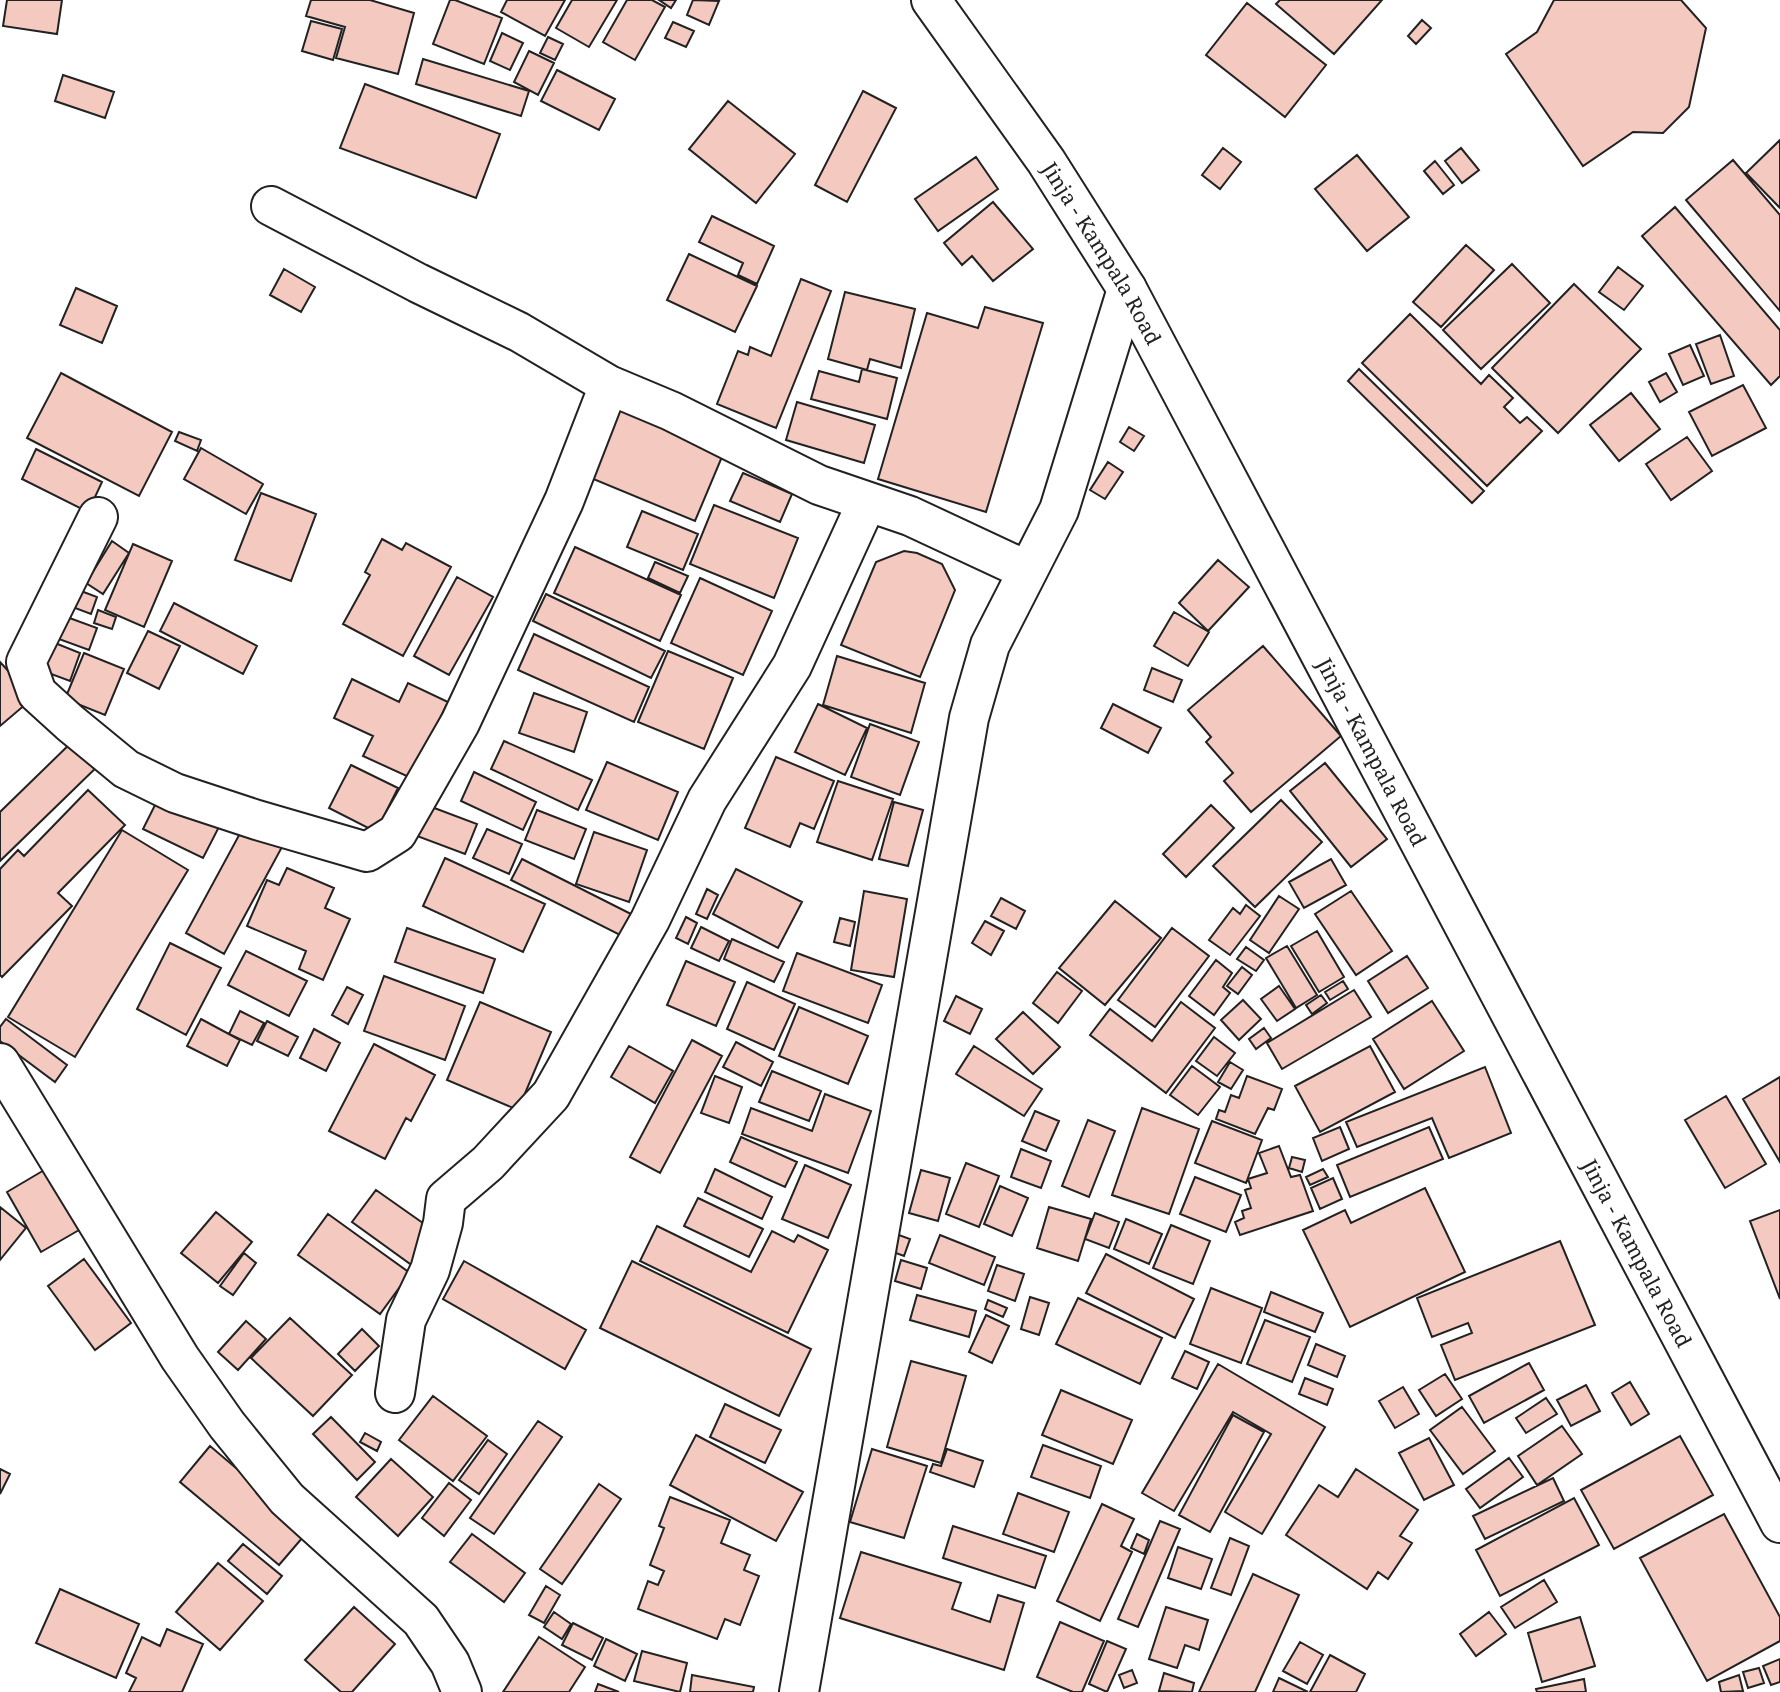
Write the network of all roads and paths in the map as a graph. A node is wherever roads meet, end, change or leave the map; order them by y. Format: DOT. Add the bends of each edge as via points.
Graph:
graph roads {
  1 [pos="932,0"];
  2 [pos="271,206"];
  3 [pos="1127,289"];
  4 [pos="610,385"];
  5 [pos="867,502"];
  6 [pos="98,517"];
  7 [pos="1028,571"];
  8 [pos="0,1063"];
  9 [pos="395,1393"];
  10 [pos="1780,1523"];
  11 [pos="463,1692"];
  12 [pos="799,1692"];
  1 -- 3 [label="main road, Jinja - Kampala Road" via="1046,161"];
  2 -- 4 [label="main road" via="519,332"];
  3 -- 7 [label="main road" via="1059,510"];
  3 -- 10 [label="main road, Jinja - Kampala Road"];
  4 -- 5 [label="main road" via="819,485"];
  4 -- 6 [label="main road" via="564,501 460,723 397,833 367,852 175,793 127,769 37,693 26,662"];
  5 -- 7 [label="main road" via="910,516"];
  5 -- 9 [label="main road" via="792,666 707,800 650,920 551,1095 488,1163 446,1199 430,1270 406,1320"];
  7 -- 12 [label="main road" via="990,645 970,718"];
  8 -- 11 [label="main road" via="180,1357 227,1425 287,1499 421,1620"];
}
